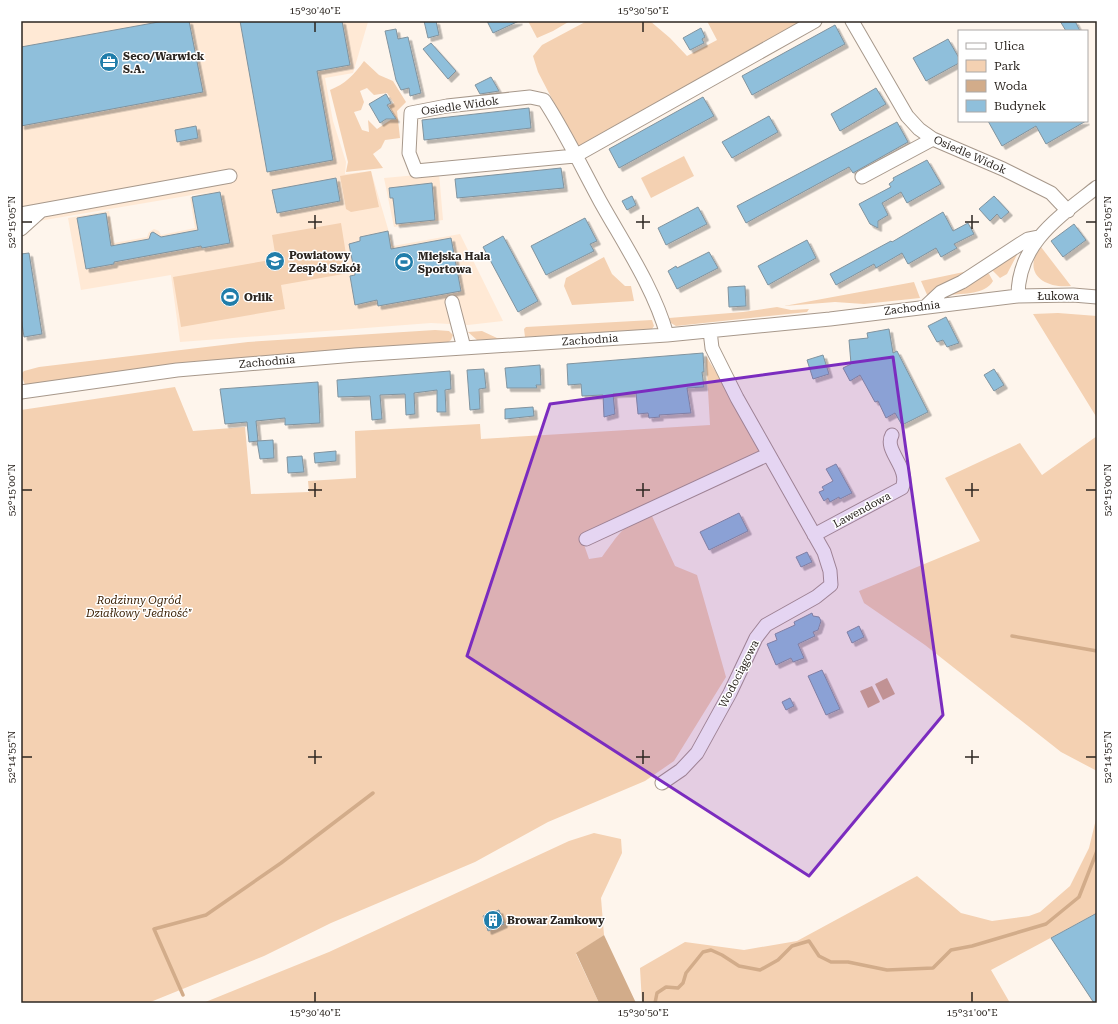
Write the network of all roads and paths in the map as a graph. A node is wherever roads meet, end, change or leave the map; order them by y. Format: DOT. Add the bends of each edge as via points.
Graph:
graph roads {
  1 [pos="815,21"];
  2 [pos="852,21"];
  3 [pos="932,139"];
  4 [pos="575,156"];
  5 [pos="230,176"];
  6 [pos="862,177"];
  7 [pos="1097,187"];
  8 [pos="42,210"];
  9 [pos="1068,211"];
  10 [pos="21,214"];
  11 [pos="21,229"];
  12 [pos="1038,237"];
  13 [pos="1018,296"];
  14 [pos="1097,297"];
  15 [pos="452,302"];
  16 [pos="925,307"];
  17 [pos="710,330"];
  18 [pos="667,335"];
  19 [pos="464,348"];
  20 [pos="21,392"];
  21 [pos="892,435"];
  22 [pos="767,455"];
  23 [pos="814,535"];
  24 [pos="586,540"];
  25 [pos="662,783"];
  1 -- 4 [label="street, Osiedle Widok"];
  2 -- 3 [label="street, Osiedle Widok" via="907,116"];
  3 -- 6 [label="street"];
  3 -- 9 [label="street, Osiedle Widok" via="1003,169 1051,193"];
  4 -- 4 [label="street, Osiedle Widok" via="544,100 533,97 447,106 410,113 410,153 416,171"];
  4 -- 18 [label="street, Osiedle Widok" via="644,281 662,317"];
  5 -- 8 [label="street"];
  7 -- 9 [label="street"];
  8 -- 10 [label="street"];
  8 -- 11 [label="street"];
  9 -- 12 [label="street"];
  12 -- 13 [label="street" via="1021,270"];
  12 -- 16 [label="street" via="1028,239 962,282 941,292"];
  13 -- 14 [label="street, Łukowa"];
  13 -- 16 [label="street, Zachodnia"];
  15 -- 19 [label="street"];
  16 -- 17 [label="street, Zachodnia"];
  17 -- 18 [label="street, Zachodnia"];
  17 -- 22 [label="street, Wodociągowa" via="712,348"];
  18 -- 19 [label="street, Zachodnia"];
  19 -- 20 [label="street, Zachodnia" via="177,370"];
  21 -- 23 [label="street, Lawendowa" via="890,443 904,476 902,488"];
  22 -- 23 [label="street, Wodociągowa"];
  22 -- 24 [label="street"];
  23 -- 25 [label="street, Wodociągowa" via="824,552 831,585 816,597 766,625 756,638 696,753 681,770"];
}
